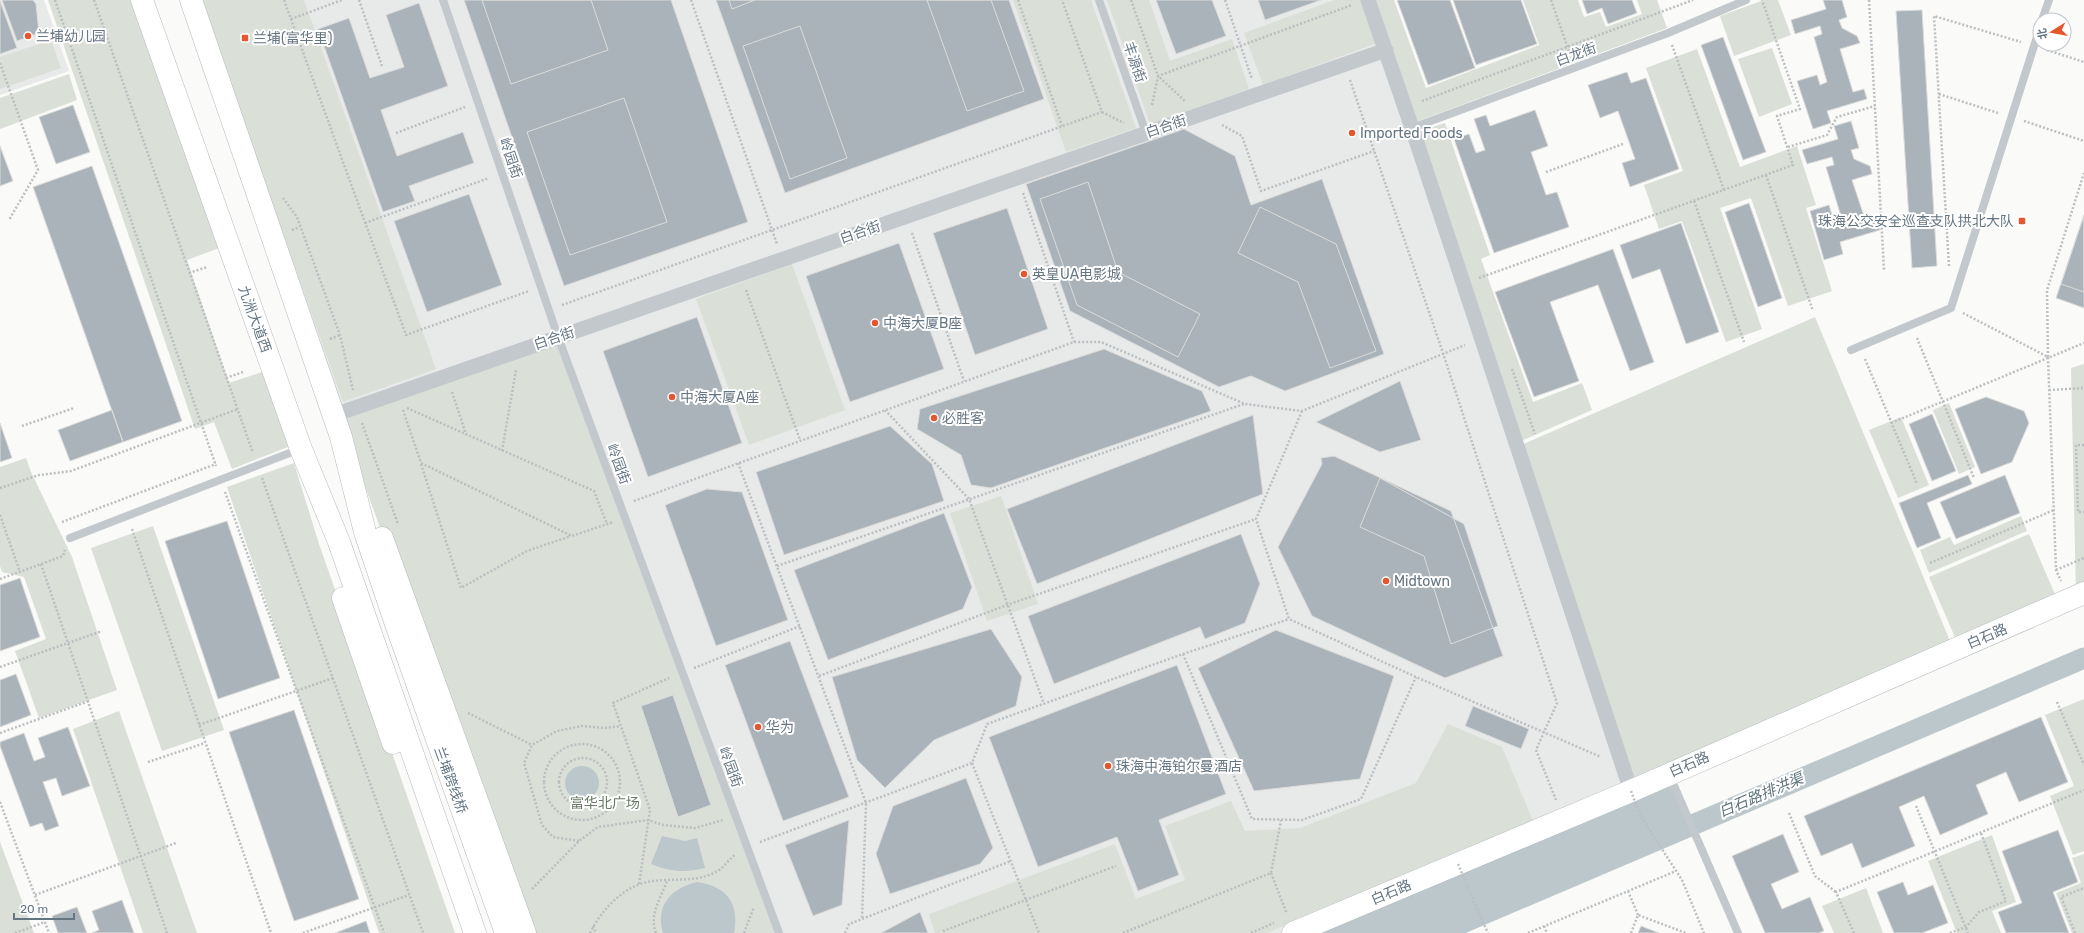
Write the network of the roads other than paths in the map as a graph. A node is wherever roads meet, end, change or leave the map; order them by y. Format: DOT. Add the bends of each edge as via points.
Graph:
graph roads {
  1 [pos="142,0"];
  2 [pos="191,0"];
  3 [pos="443,0"];
  4 [pos="1099,0"];
  5 [pos="1746,0"];
  6 [pos="2049,0"];
  7 [pos="1363,1"];
  8 [pos="2045,12"];
  9 [pos="1386,50"];
  10 [pos="2032,52"];
  11 [pos="1412,128"];
  12 [pos="1146,133"];
  13 [pos="558,337"];
  14 [pos="1851,350"];
  15 [pos="334,415"];
  16 [pos="341,437"];
  17 [pos="301,449"];
  18 [pos="70,538"];
  19 [pos="2076,597"];
  20 [pos="372,637"];
  21 [pos="1672,779"];
  22 [pos="1630,790"];
  23 [pos="460,933"];
  24 [pos="475,933"];
  25 [pos="506,933"];
  26 [pos="525,933"];
  27 [pos="779,933"];
  28 [pos="1294,933"];
  29 [pos="1738,933"];
  1 -- 17 [label="main road, 九洲大道西"];
  2 -- 15 [label="main road"];
  3 -- 13 [label="lane, 岭园街"];
  4 -- 12 [label="lane, 丰源街"];
  5 -- 11 [label="lane, 白龙街" via="1668,33"];
  6 -- 8 [label="lane"];
  7 -- 9 [label="street"];
  9 -- 11 [label="street"];
  9 -- 12 [label="street, 白合街"];
  10 -- 14 [label="lane" via="1951,308"];
  11 -- 22 [label="street"];
  12 -- 13 [label="street, 白合街"];
  13 -- 15 [label="street, 白合街"];
  13 -- 27 [label="lane, 岭园街"];
  15 -- 16 [label="main road"];
  16 -- 25 [label="main road, 兰埔跨线桥" via="365,532 396,627"];
  16 -- 26 [label="main road" via="377,523"];
  17 -- 18 [label="lane"];
  17 -- 20 [label="main road, 九洲大道西" via="339,542"];
  17 -- 23 [label="main road" via="326,545 357,642"];
  19 -- 21 [label="main road, 白石路"];
  20 -- 24 [label="main road, 兰埔跨线桥"];
  21 -- 22 [label="main road, 白石路"];
  21 -- 29 [label="lane"];
  22 -- 28 [label="main road, 白石路"];
}
